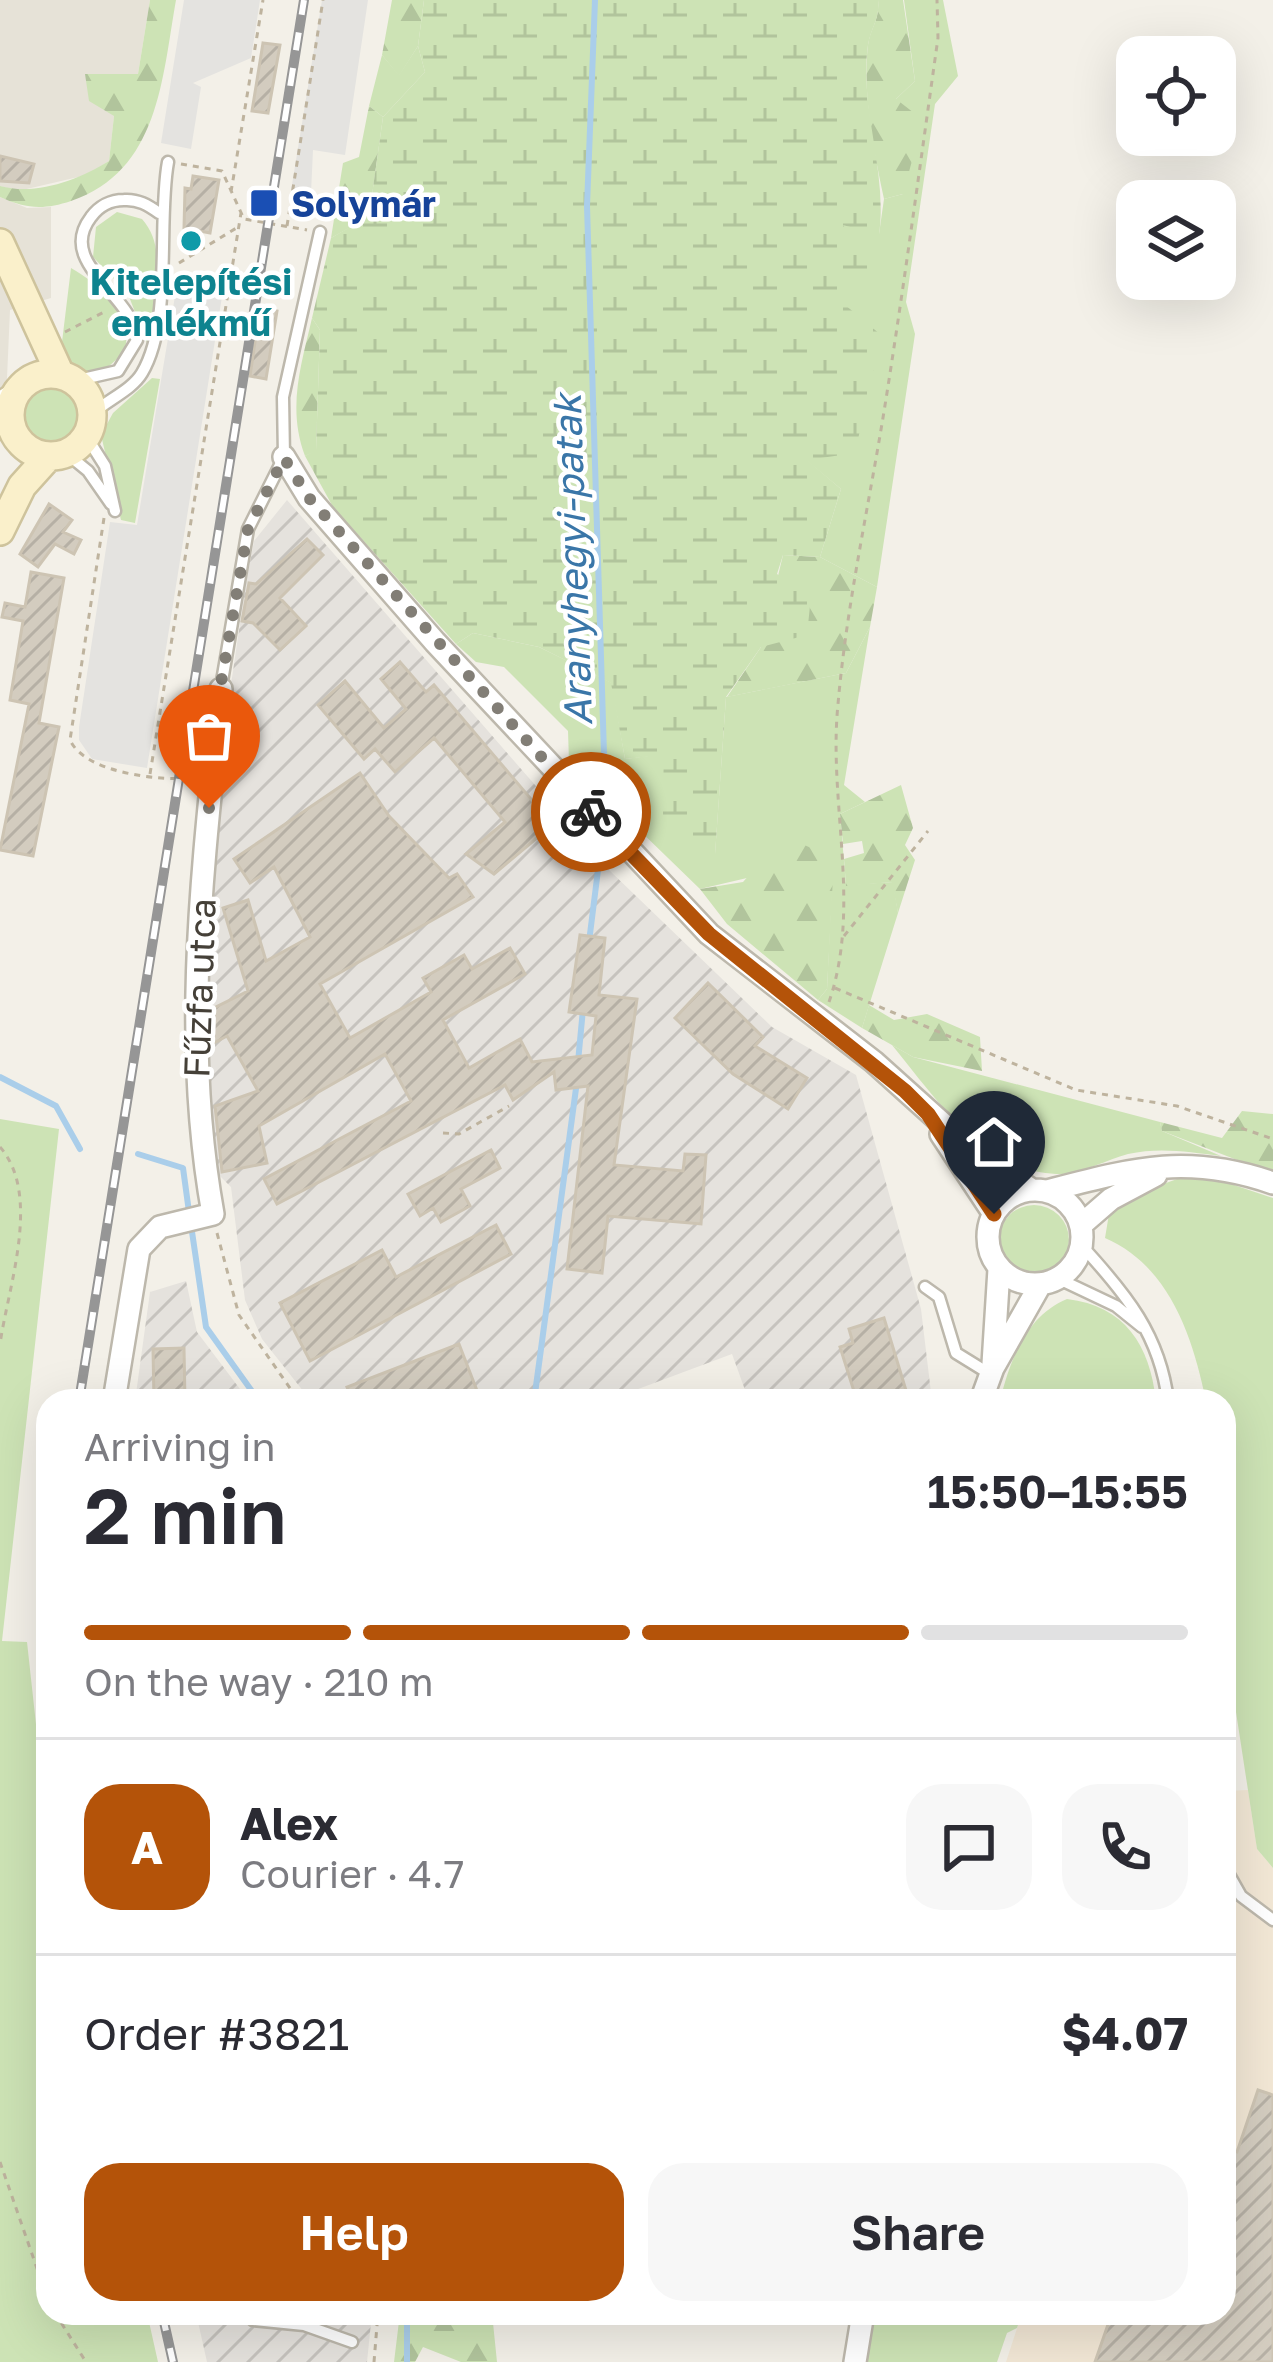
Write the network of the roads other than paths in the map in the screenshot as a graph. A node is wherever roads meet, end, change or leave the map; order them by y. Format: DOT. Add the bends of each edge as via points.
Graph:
graph roads {
  1 [pos="168,162"];
  2 [pos="159,214"];
  3 [pos="320,232"];
  4 [pos="0,243"];
  5 [pos="20,286"];
  6 [pos="67,377"];
  7 [pos="11,410"];
  8 [pos="73,440"];
  9 [pos="284,458"];
  10 [pos="0,496"];
  11 [pos="0,531"];
  12 [pos="220,689"];
  13 [pos="928,1114"];
  14 [pos="1184,1162"];
  15 [pos="1273,1183"];
  16 [pos="1040,1191"];
  17 [pos="994,1214"];
  18 [pos="1082,1236"];
  19 [pos="999,1269"];
  20 [pos="1049,1282"];
  21 [pos="925,1287"];
  22 [pos="1150,1333"];
  23 [pos="992,1371"];
  24 [pos="116,1389"];
  25 [pos="986,1389"];
  26 [pos="1166,1389"];
  27 [pos="1236,1887"];
  28 [pos="1273,1920"];
  29 [pos="315,2325"];
  30 [pos="861,2325"];
  31 [pos="352,2342"];
  32 [pos="855,2362"];
  1 -- 2 [label="lane"];
  2 -- 6 [label="lane" via="140,201 117,200 89,220 82,241 87,264 123,302 136,340 118,371"];
  2 -- 8 [label="lane" via="163,273 142,374"];
  3 -- 9 [label="lane" via="283,397"];
  4 -- 5 [label="street"];
  5 -- 6 [label="street"];
  5 -- 7 [label="street" via="27,343"];
  6 -- 7 [label="street" via="40,374"];
  6 -- 8 [label="street" via="88,395"];
  7 -- 8 [label="street" via="29,450"];
  7 -- 10 [label="street"];
  8 -- 8 [label="lane" via="88,471 115,511 105,466"];
  8 -- 11 [label="street" via="22,486"];
  9 -- 12 [label="lane" via="248,529"];
  9 -- 13 [label="street" via="309,498 709,934 874,1061"];
  12 -- 24 [label="street, Fűzfa utca" via="193,1000 206,1215 170,1222 139,1249"];
  13 -- 16 [label="street"];
  13 -- 17 [label="street"];
  14 -- 15 [label="street"];
  14 -- 16 [label="street"];
  14 -- 18 [label="street" via="1132,1185"];
  16 -- 17 [label="street" via="1006,1200"];
  16 -- 18 [label="street" via="1072,1208"];
  17 -- 19 [label="street" via="988,1245"];
  18 -- 20 [label="street" via="1075,1264"];
  18 -- 22 [label="lane"];
  19 -- 20 [label="street" via="1021,1283"];
  19 -- 23 [label="street"];
  20 -- 22 [label="lane" via="1116,1306"];
  20 -- 23 [label="street"];
  21 -- 23 [label="lane" via="939,1298 956,1353"];
  22 -- 26 [label="lane"];
  23 -- 25 [label="street"];
  27 -- 28 [label="lane"];
  29 -- 31 [label="lane"];
  30 -- 32 [label="street"];
}
